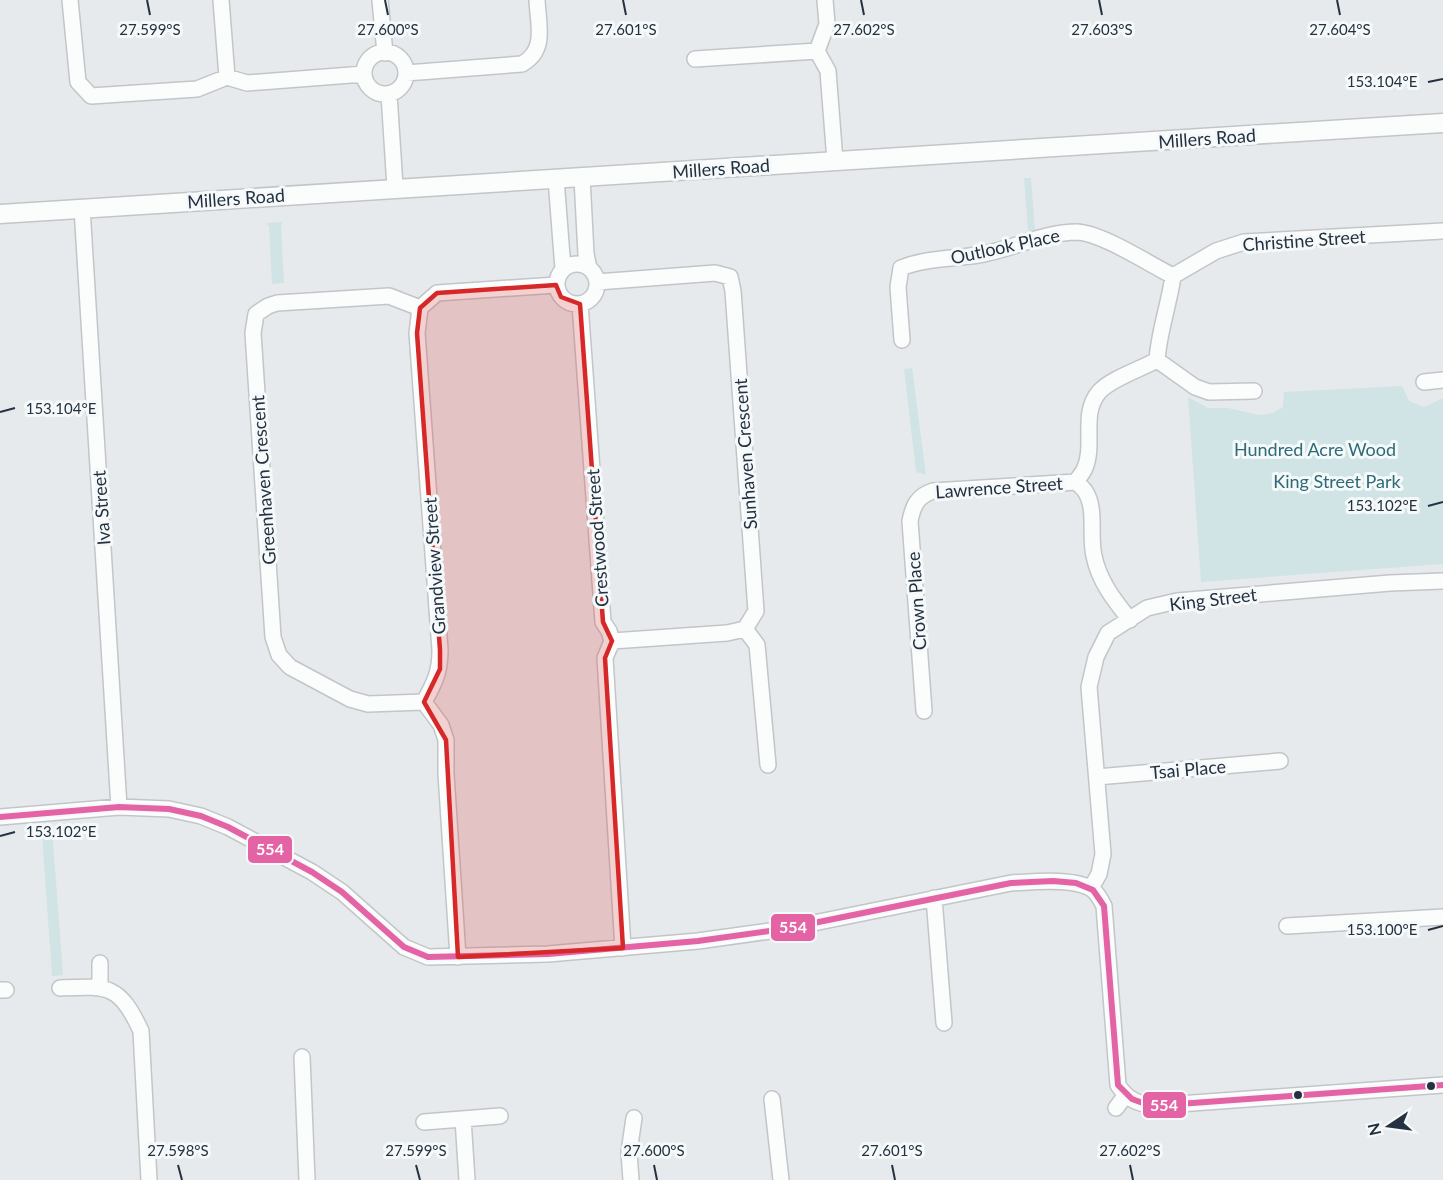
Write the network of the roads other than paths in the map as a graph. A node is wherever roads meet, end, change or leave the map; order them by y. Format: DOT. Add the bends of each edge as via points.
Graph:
graph roads {
  1 [pos="69,0"];
  2 [pos="221,0"];
  3 [pos="380,0"];
  4 [pos="537,0"];
  5 [pos="825,0"];
  6 [pos="817,51"];
  7 [pos="385,53"];
  8 [pos="695,59"];
  9 [pos="406,73"];
  10 [pos="364,74"];
  11 [pos="227,77"];
  12 [pos="389,94"];
  13 [pos="1443,123"];
  14 [pos="835,161"];
  15 [pos="556,178"];
  16 [pos="582,178"];
  17 [pos="395,187"];
  18 [pos="82,208"];
  19 [pos="0,214"];
  20 [pos="1443,231"];
  21 [pos="589,268"];
  22 [pos="563,269"];
  23 [pos="1173,276"];
  24 [pos="597,282"];
  25 [pos="556,285"];
  26 [pos="580,304"];
  27 [pos="420,308"];
  28 [pos="902,340"];
  29 [pos="1157,360"];
  30 [pos="1443,380"];
  31 [pos="1424,382"];
  32 [pos="1254,391"];
  33 [pos="1076,482"];
  34 [pos="924,494"];
  35 [pos="1443,581"];
  36 [pos="1130,620"];
  37 [pos="745,629"];
  38 [pos="612,641"];
  39 [pos="424,702"];
  40 [pos="924,711"];
  41 [pos="1280,761"];
  42 [pos="768,765"];
  43 [pos="1097,777"];
  44 [pos="119,807"];
  45 [pos="0,817"];
  46 [pos="1091,888"];
  47 [pos="934,898"];
  48 [pos="1443,917"];
  49 [pos="1287,926"];
  50 [pos="623,948"];
  51 [pos="458,957"];
  52 [pos="100,963"];
  53 [pos="100,987"];
  54 [pos="60,988"];
  55 [pos="944,1023"];
  56 [pos="302,1057"];
  57 [pos="1443,1085"];
  58 [pos="772,1099"];
  59 [pos="500,1116"];
  60 [pos="634,1118"];
  61 [pos="463,1119"];
  62 [pos="424,1122"];
  63 [pos="149,1180"];
  64 [pos="307,1180"];
  65 [pos="468,1180"];
  66 [pos="631,1180"];
  67 [pos="781,1180"];
  1 -- 11 [label="street" via="78,82 91,96 197,89"];
  2 -- 11 [label="street"];
  3 -- 7 [label="street"];
  4 -- 9 [label="street" via="540,40 531,59 522,64"];
  5 -- 6 [label="street" via="827,24"];
  6 -- 8 [label="street"];
  6 -- 14 [label="street" via="828,71"];
  7 -- 9 [label="street" via="402,61"];
  7 -- 10 [label="street" via="372,57"];
  9 -- 12 [label="street" via="401,87"];
  10 -- 11 [label="street" via="247,83"];
  10 -- 12 [label="street" via="369,87"];
  12 -- 17 [label="street"];
  13 -- 14 [label="street, Millers Road"];
  14 -- 16 [label="street, Millers Road"];
  15 -- 16 [label="street, Millers Road"];
  15 -- 17 [label="street, Millers Road"];
  15 -- 22 [label="street"];
  16 -- 21 [label="street"];
  17 -- 18 [label="street, Millers Road"];
  18 -- 19 [label="street, Millers Road"];
  18 -- 44 [label="street, Iva Street"];
  20 -- 23 [label="street, Christine Street" via="1244,242 1216,251"];
  21 -- 22 [label="street" via="576,264"];
  21 -- 24 [label="street"];
  22 -- 25 [label="street"];
  23 -- 28 [label="street, Outlook Place" via="1096,237 1078,232 980,255 916,262 901,268 898,288"];
  23 -- 29 [label="street" via="1158,338"];
  24 -- 26 [label="street" via="591,299"];
  24 -- 37 [label="street, Sunhaven Crescent" via="715,273 730,277 756,611"];
  25 -- 26 [label="street" via="561,297"];
  25 -- 27 [label="street" via="437,293"];
  26 -- 38 [label="street, Crestwood Street" via="603,622"];
  27 -- 39 [label="street, Grandview Street" via="417,333 440,650 440,669"];
  27 -- 39 [label="street, Greenhaven Crescent" via="389,296 277,303 256,314 253,333 273,638 279,655 290,667 350,699 368,704"];
  29 -- 32 [label="street" via="1195,387 1209,392"];
  29 -- 33 [label="street" via="1099,392 1090,410 1089,451"];
  30 -- 31 [label="street"];
  33 -- 34 [label="street, Lawrence Street"];
  33 -- 36 [label="street" via="1089,502 1093,555 1100,576"];
  34 -- 40 [label="street, Crown Place" via="914,505 910,521"];
  35 -- 36 [label="street, King Street" via="1178,601 1147,609"];
  36 -- 43 [label="street, King Street" via="1108,633 1095,657 1089,687"];
  37 -- 38 [label="street"];
  37 -- 42 [label="street" via="757,645"];
  38 -- 50 [label="street" via="605,658"];
  39 -- 51 [label="street" via="441,725 446,740"];
  41 -- 43 [label="street, Tsai Place"];
  43 -- 46 [label="street, King Street" via="1103,854"];
  44 -- 45 [label="street"];
  44 -- 51 [label="street" via="169,809 228,827 342,892 411,951 428,957"];
  46 -- 47 [label="street" via="1073,883 1011,883"];
  46 -- 57 [label="street" via="1104,906 1120,1102 1151,1106"];
  47 -- 50 [label="street" via="763,932"];
  47 -- 55 [label="street"];
  48 -- 49 [label="street"];
  50 -- 51 [label="street"];
  52 -- 53 [label="street"];
  53 -- 54 [label="street"];
  53 -- 63 [label="street" via="117,994 141,1031"];
  56 -- 64 [label="street"];
  58 -- 67 [label="street"];
  59 -- 61 [label="street"];
  60 -- 66 [label="street" via="629,1152"];
  61 -- 62 [label="street"];
  61 -- 65 [label="street"];
}
